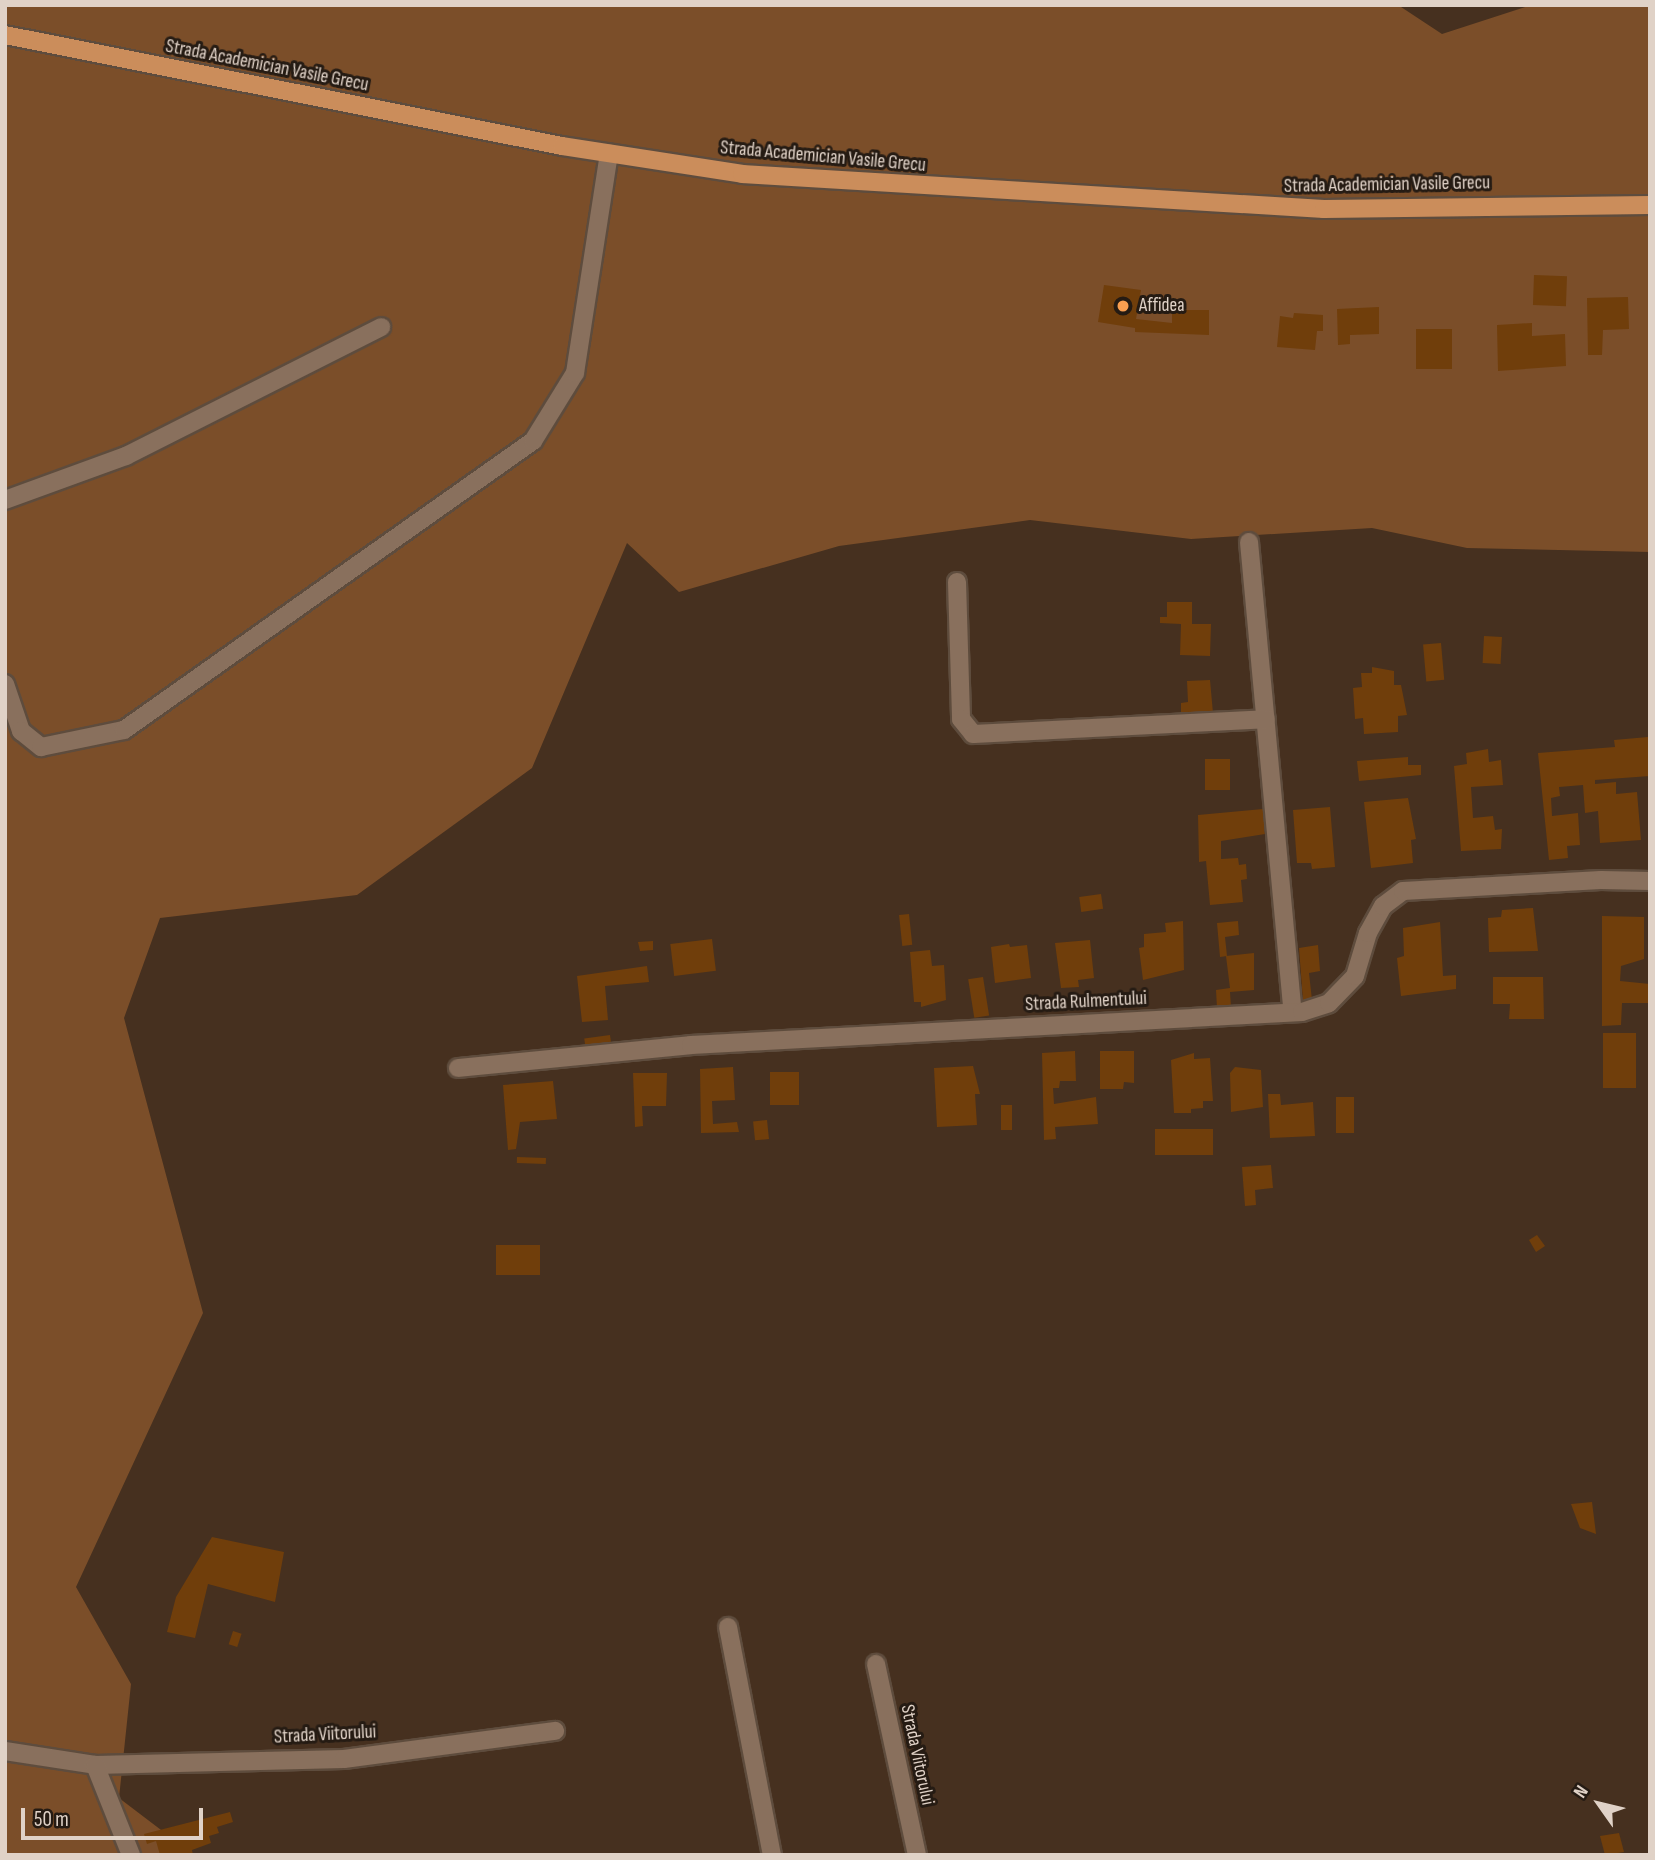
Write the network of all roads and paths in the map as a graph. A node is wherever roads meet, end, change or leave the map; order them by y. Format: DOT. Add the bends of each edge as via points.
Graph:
graph roads {
  1 [pos="5,35"];
  2 [pos="610,154"];
  3 [pos="1650,205"];
  4 [pos="381,327"];
  5 [pos="5,499"];
  6 [pos="1249,542"];
  7 [pos="957,582"];
  8 [pos="5,684"];
  9 [pos="1266,719"];
  10 [pos="1650,881"];
  11 [pos="1293,1012"];
  12 [pos="458,1069"];
  13 [pos="728,1627"];
  14 [pos="876,1664"];
  15 [pos="555,1731"];
  16 [pos="5,1751"];
  17 [pos="95,1765"];
  18 [pos="131,1855"];
  19 [pos="772,1855"];
  20 [pos="917,1855"];
  1 -- 2 [label="main road, Strada Academician Vasile Grecu"];
  2 -- 3 [label="main road, Strada Academician Vasile Grecu" via="742,174 1253,206"];
  2 -- 8 [label="street" via="575,373 533,441 124,730 41,747 21,731"];
  4 -- 5 [label="street" via="126,456"];
  6 -- 9 [label="street"];
  7 -- 9 [label="street" via="961,719 965,730 973,734"];
  9 -- 11 [label="street"];
  10 -- 11 [label="street, Strada Rulmentului" via="1403,891 1382,906 1355,976 1342,991 1318,1009"];
  11 -- 12 [label="street, Strada Rulmentului" via="691,1045"];
  13 -- 19 [label="street"];
  14 -- 20 [label="street, Strada Viitorului"];
  15 -- 17 [label="street, Strada Viitorului" via="344,1759"];
  16 -- 17 [label="street, Strada Viitorului"];
  17 -- 18 [label="street"];
}
